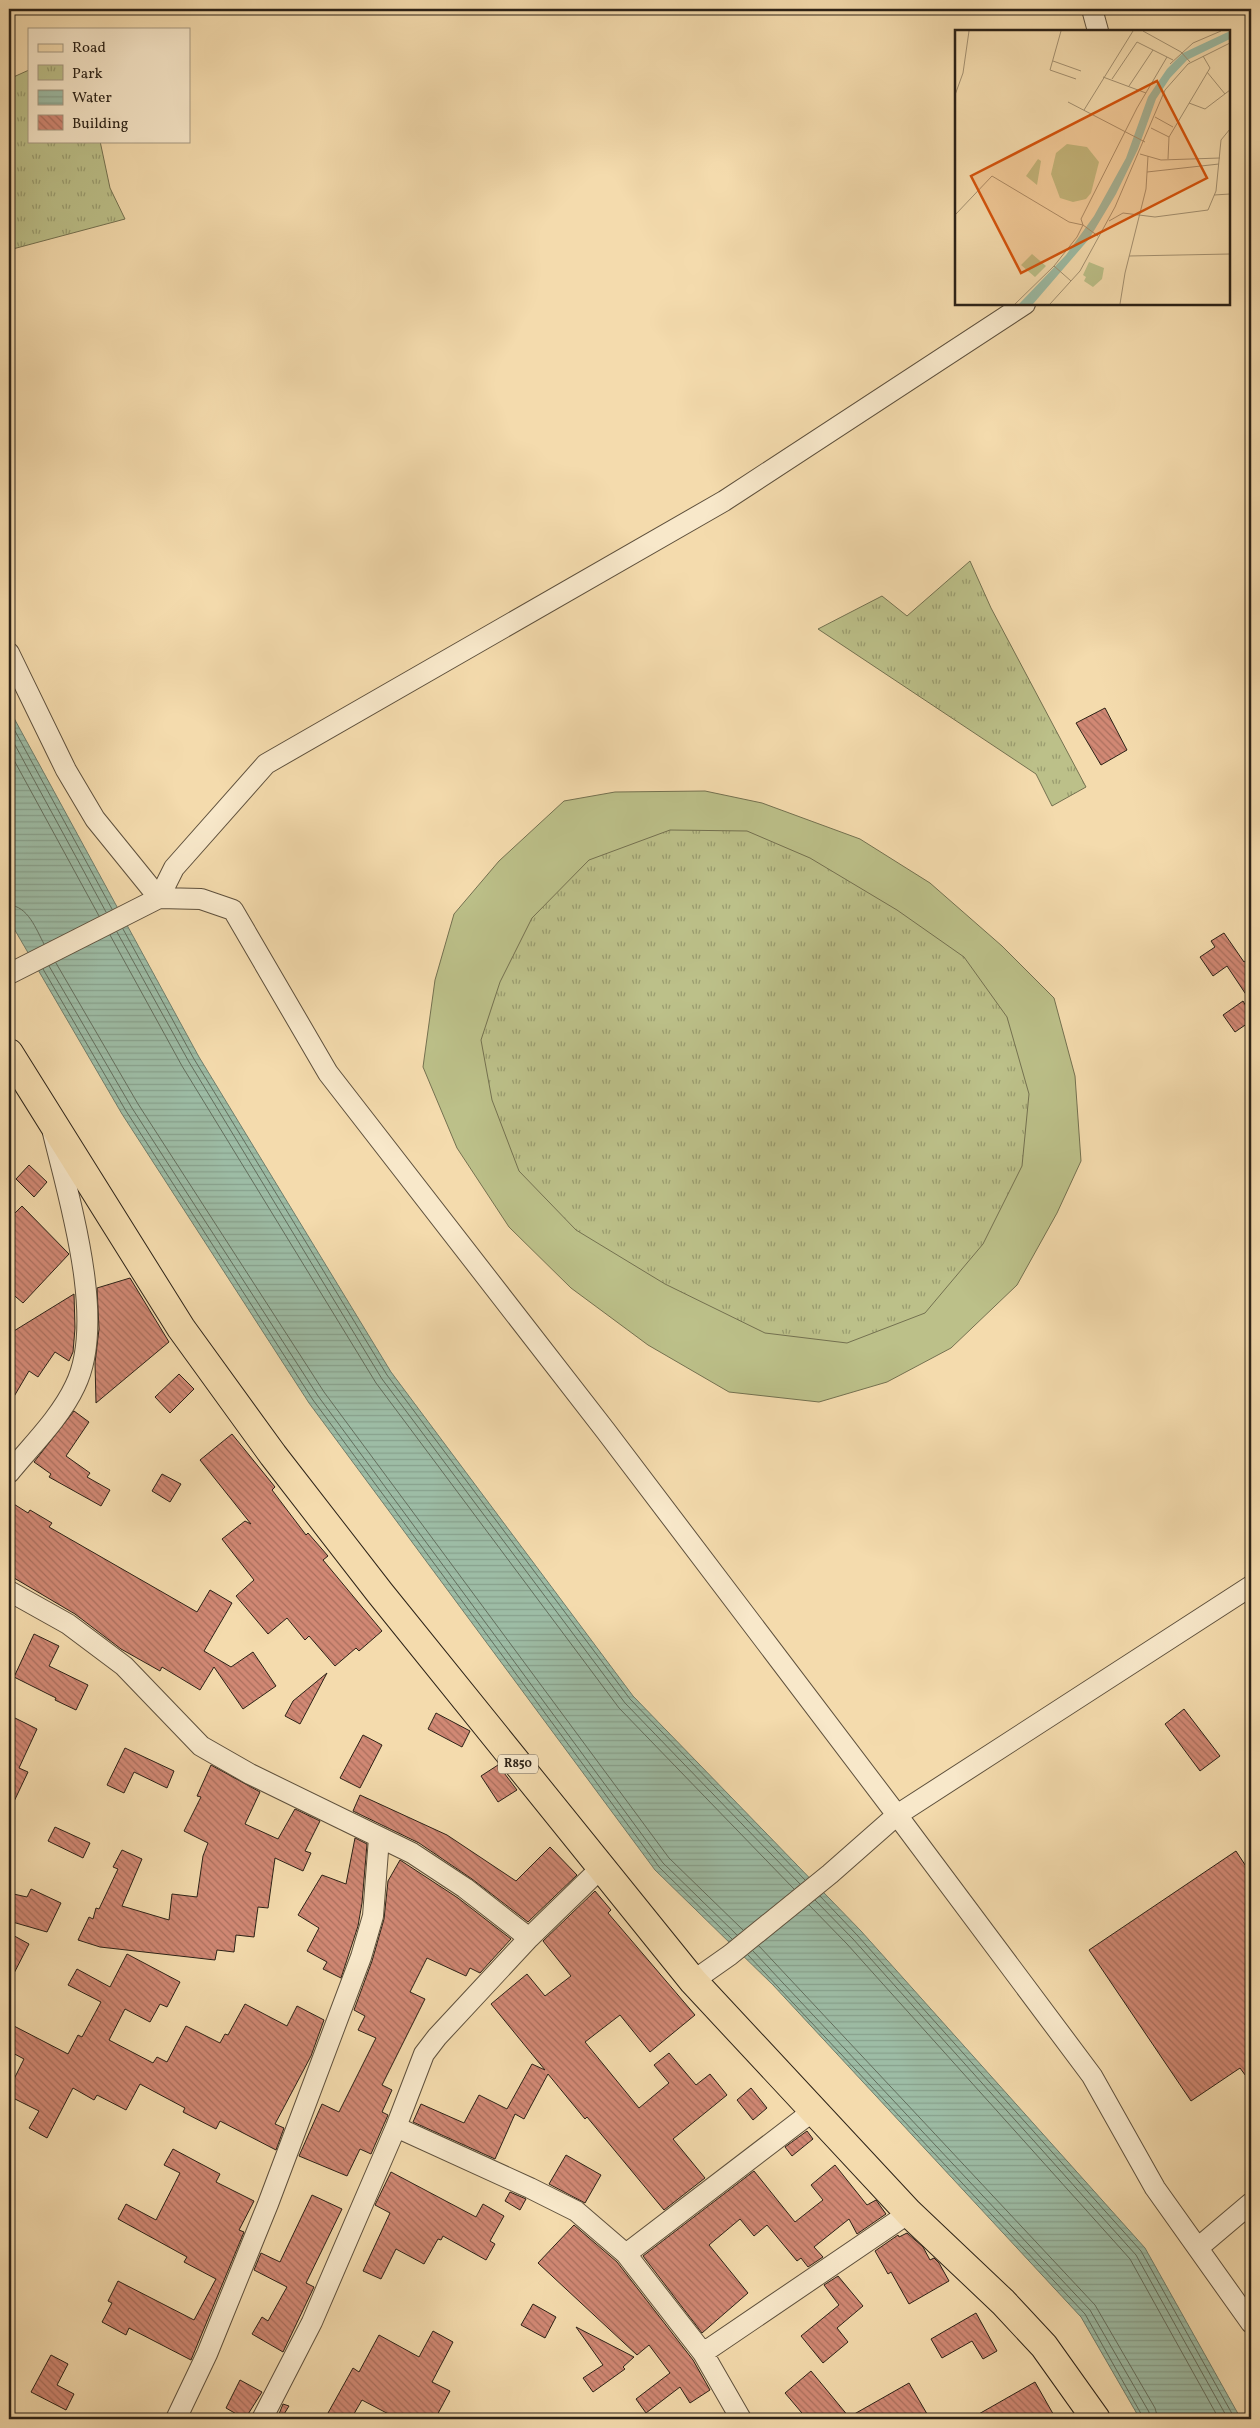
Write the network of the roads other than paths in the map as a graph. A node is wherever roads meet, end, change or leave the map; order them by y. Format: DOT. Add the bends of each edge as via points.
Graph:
graph roads {
  1 [pos="1092,9"];
  2 [pos="1098,30"];
  3 [pos="1023,305"];
  4 [pos="9,653"];
  5 [pos="152,902"];
  6 [pos="9,974"];
  7 [pos="9,1053"];
  8 [pos="50,1121"];
  9 [pos="9,1473"];
  10 [pos="1251,1586"];
  11 [pos="9,1591"];
  12 [pos="898,1814"];
  13 [pos="379,1838"];
  14 [pos="602,1867"];
  15 [pos="529,1938"];
  16 [pos="694,1981"];
  17 [pos="812,2111"];
  18 [pos="396,2127"];
  19 [pos="1251,2203"];
  20 [pos="909,2213"];
  21 [pos="1199,2247"];
  22 [pos="626,2254"];
  23 [pos="1251,2323"];
  24 [pos="703,2353"];
  25 [pos="176,2419"];
  26 [pos="262,2419"];
  27 [pos="741,2419"];
  28 [pos="1096,2419"];
  1 -- 2 [label="street"];
  3 -- 5 [label="street" via="724,501 266,764 174,868"];
  4 -- 5 [label="street" via="66,770"];
  5 -- 6 [label="street"];
  5 -- 12 [label="street" via="201,899 233,910 328,1074 611,1437"];
  7 -- 8 [label="main road, R850"];
  8 -- 9 [label="street" via="74,1217 81,1261 87,1317 86,1348 81,1372 69,1398"];
  8 -- 14 [label="main road, R850" via="181,1328 273,1455"];
  10 -- 12 [label="street"];
  11 -- 13 [label="street" via="68,1624 124,1666 200,1746"];
  12 -- 16 [label="street" via="830,1874"];
  12 -- 21 [label="street" via="1092,2076 1155,2188"];
  13 -- 15 [label="street" via="412,1853 458,1883"];
  13 -- 25 [label="street" via="373,1916 361,1957 268,2204 207,2354"];
  14 -- 15 [label="street"];
  14 -- 16 [label="main road, R850"];
  15 -- 18 [label="street" via="424,2054"];
  16 -- 17 [label="main road, R850"];
  17 -- 20 [label="main road, R850"];
  17 -- 22 [label="street"];
  18 -- 22 [label="street" via="576,2211"];
  18 -- 26 [label="street" via="312,2322"];
  19 -- 21 [label="street"];
  20 -- 24 [label="street"];
  20 -- 28 [label="main road, R850" via="1044,2346"];
  21 -- 23 [label="street"];
  22 -- 24 [label="street"];
  24 -- 27 [label="street"];
}
